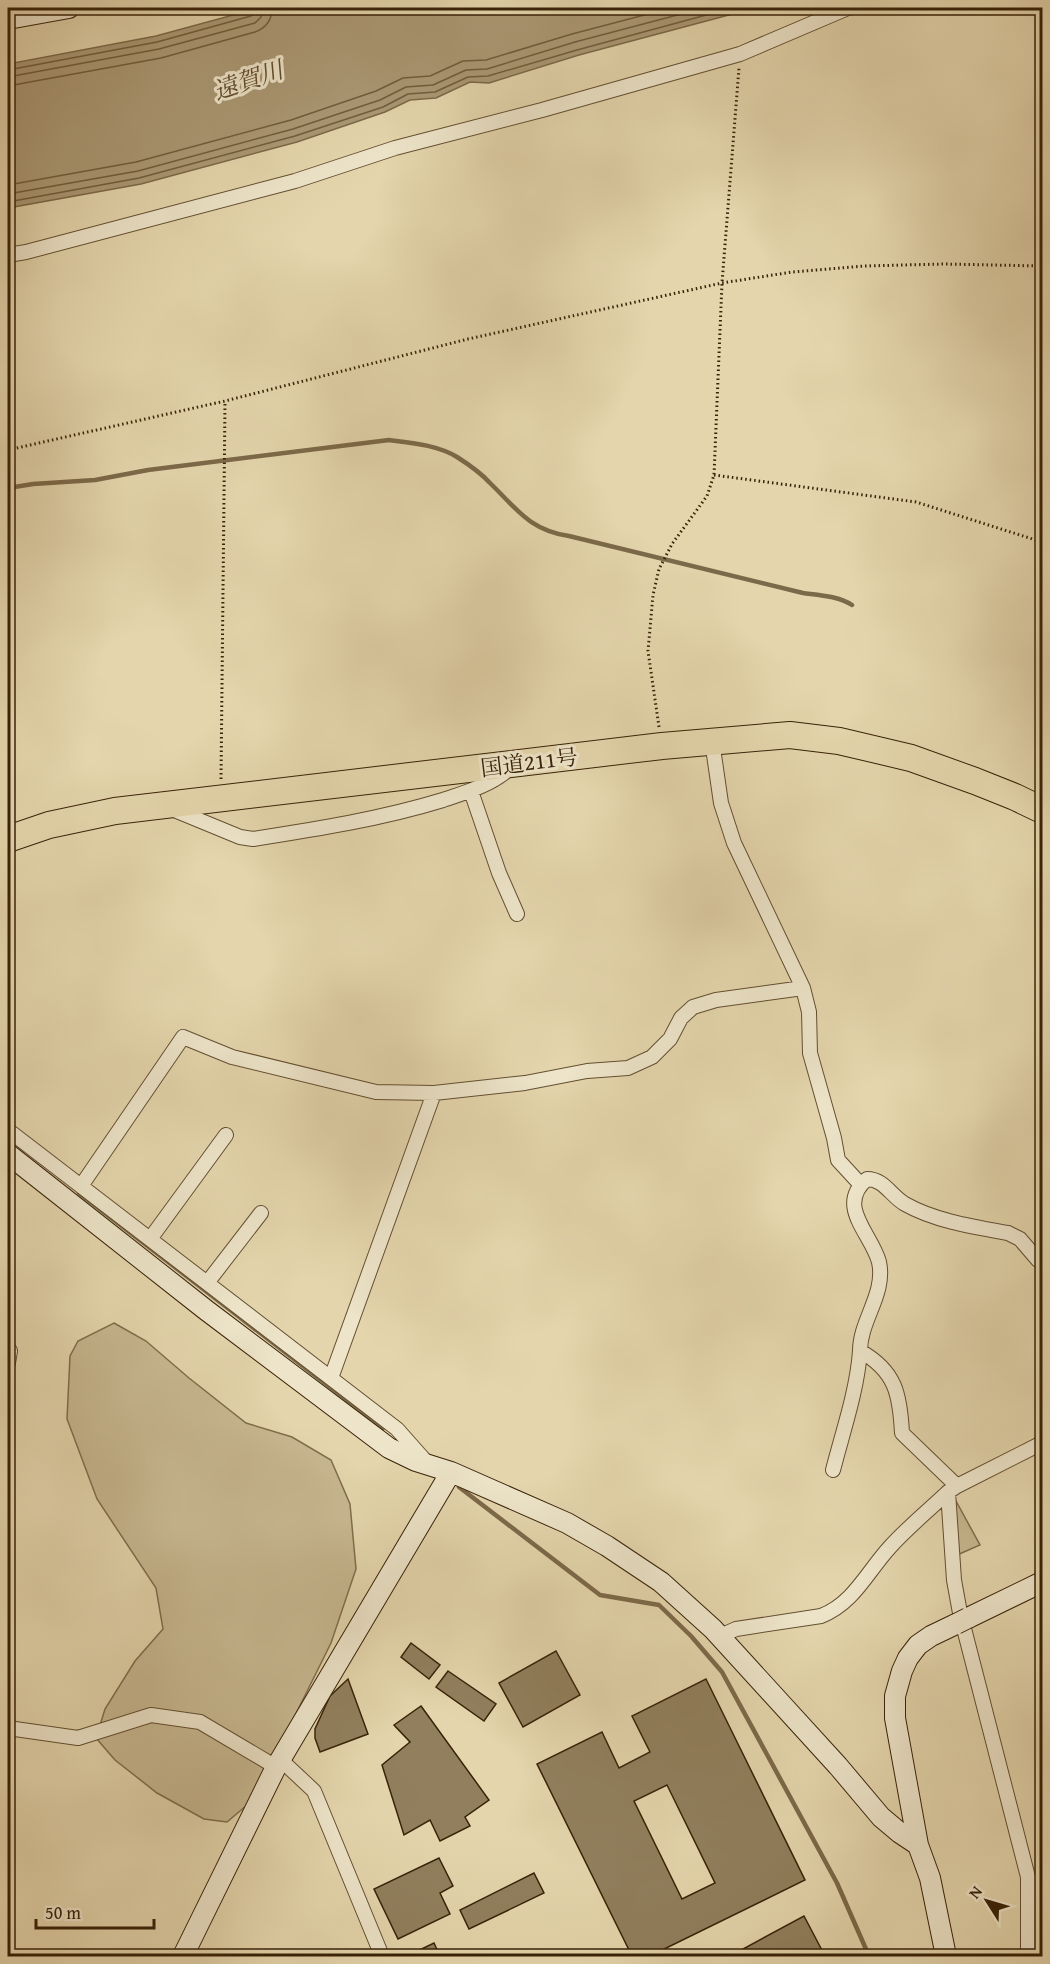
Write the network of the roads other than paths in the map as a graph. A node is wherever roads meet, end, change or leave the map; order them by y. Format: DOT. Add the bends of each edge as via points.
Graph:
graph roads {
  1 [pos="69,8"];
  2 [pos="848,8"];
  3 [pos="8,19"];
  4 [pos="8,255"];
  5 [pos="712,741"];
  6 [pos="515,764"];
  7 [pos="471,791"];
  8 [pos="164,806"];
  9 [pos="1042,810"];
  10 [pos="8,839"];
  11 [pos="517,914"];
  12 [pos="803,988"];
  13 [pos="434,1093"];
  14 [pos="8,1130"];
  15 [pos="226,1135"];
  16 [pos="8,1154"];
  17 [pos="861,1185"];
  18 [pos="81,1186"];
  19 [pos="261,1213"];
  20 [pos="150,1239"];
  21 [pos="1042,1260"];
  22 [pos="207,1283"];
  23 [pos="8,1348"];
  24 [pos="860,1351"];
  25 [pos="8,1363"];
  26 [pos="331,1378"];
  27 [pos="1042,1443"];
  28 [pos="430,1466"];
  29 [pos="833,1470"];
  30 [pos="451,1472"];
  31 [pos="953,1489"];
  32 [pos="1042,1582"];
  33 [pos="720,1636"];
  34 [pos="8,1728"];
  35 [pos="279,1763"];
  36 [pos="918,1845"];
  37 [pos="183,1956"];
  38 [pos="382,1956"];
  39 [pos="946,1956"];
  40 [pos="1028,1956"];
  1 -- 3 [label="street"];
  2 -- 4 [label="street" via="740,54 395,148 295,181"];
  5 -- 6 [label="highway, 国道211号"];
  5 -- 9 [label="highway, 国道211号" via="790,735 839,741 911,758 985,784"];
  5 -- 12 [label="street" via="721,803 734,843"];
  6 -- 7 [label="street"];
  6 -- 8 [label="highway, 国道211号"];
  7 -- 8 [label="street" via="354,823 253,839"];
  7 -- 11 [label="street"];
  8 -- 10 [label="highway, 国道211号" via="115,811 49,825"];
  12 -- 13 [label="street" via="693,1006 652,1057 628,1068"];
  12 -- 17 [label="street" via="809,1012 810,1053 838,1160"];
  13 -- 18 [label="street" via="376,1092 232,1057 183,1037"];
  13 -- 26 [label="street"];
  14 -- 18 [label="street"];
  15 -- 20 [label="street"];
  16 -- 28 [label="street" via="380,1441"];
  17 -- 21 [label="street" via="867,1179 875,1179 903,1203 933,1216 1008,1233"];
  17 -- 24 [label="street" via="854,1202 856,1213 872,1244 881,1277"];
  18 -- 20 [label="street"];
  19 -- 22 [label="street"];
  20 -- 22 [label="street"];
  22 -- 26 [label="street"];
  23 -- 25 [label="street"];
  24 -- 29 [label="street"];
  24 -- 31 [label="street" via="884,1367 897,1392 902,1433"];
  26 -- 28 [label="street" via="398,1429"];
  27 -- 31 [label="street"];
  28 -- 30 [label="street"];
  30 -- 33 [label="street" via="567,1523 607,1546 661,1582"];
  30 -- 35 [label="street"];
  31 -- 33 [label="street" via="896,1541 846,1602 833,1611 736,1629"];
  31 -- 40 [label="street" via="954,1580 1028,1877"];
  32 -- 36 [label="street" via="931,1635 908,1658 896,1696 895,1718"];
  33 -- 36 [label="street" via="881,1817"];
  34 -- 35 [label="street" via="78,1738 151,1715 190,1720"];
  35 -- 37 [label="street"];
  35 -- 38 [label="street" via="314,1791"];
  36 -- 39 [label="street" via="932,1887"];
}
